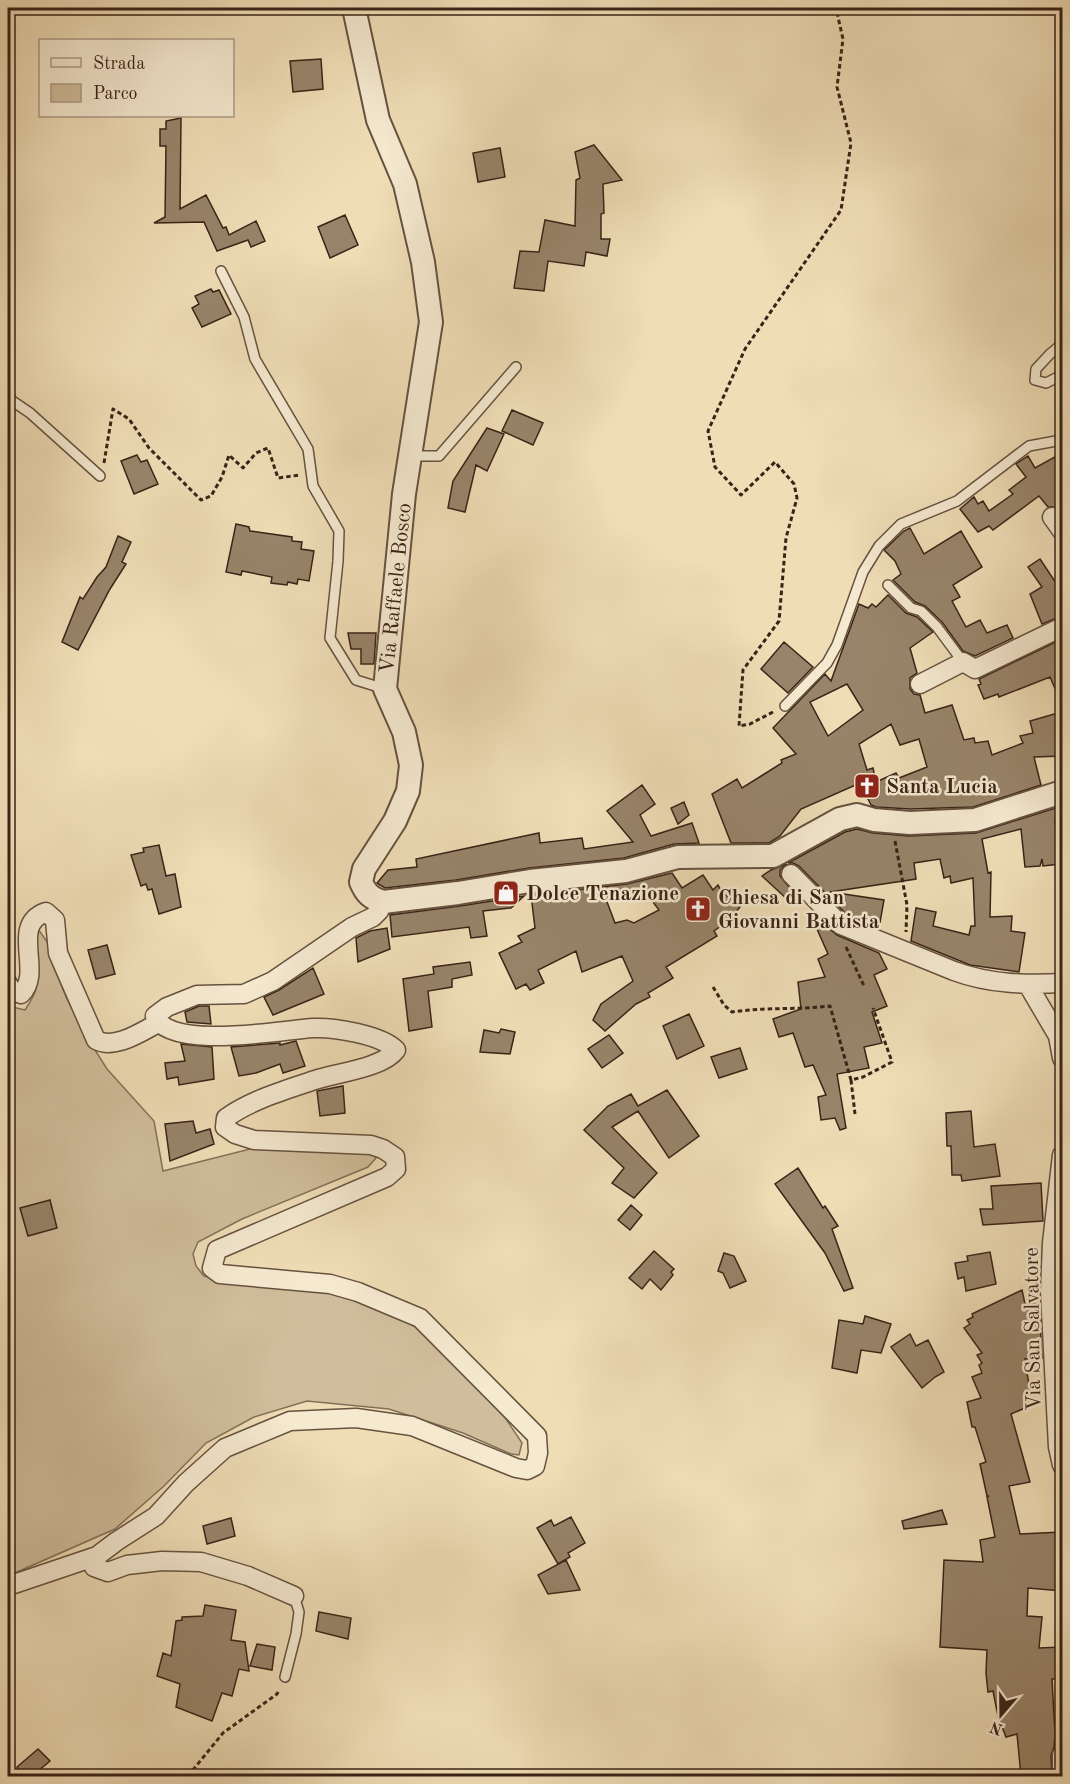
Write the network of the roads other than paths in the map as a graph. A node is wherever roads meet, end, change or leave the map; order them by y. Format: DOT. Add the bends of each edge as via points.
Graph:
graph roads {
  1 [pos="354,8"];
  2 [pos="222,271"];
  3 [pos="1062,344"];
  4 [pos="516,367"];
  5 [pos="1062,375"];
  6 [pos="8,398"];
  7 [pos="1062,437"];
  8 [pos="410,456"];
  9 [pos="100,476"];
  10 [pos="888,585"];
  11 [pos="1062,627"];
  12 [pos="963,662"];
  13 [pos="920,684"];
  14 [pos="385,689"];
  15 [pos="785,706"];
  16 [pos="1062,792"];
  17 [pos="791,874"];
  18 [pos="383,902"];
  19 [pos="1062,983"];
  20 [pos="8,984"];
  21 [pos="1028,985"];
  22 [pos="158,1023"];
  23 [pos="1062,1058"];
  24 [pos="1062,1155"];
  25 [pos="1057,1338"];
  26 [pos="1062,1466"];
  27 [pos="97,1556"];
  28 [pos="8,1586"];
  29 [pos="294,1596"];
  30 [pos="285,1677"];
  31 [pos="1062,1755"];
  32 [pos="1062,1773"];
  1 -- 8 [label="street, Via Raffaele Bosco" via="378,120 405,184 423,262 431,322"];
  2 -- 14 [label="lane" via="244,317 255,359 308,449 313,486 339,531 330,638 357,680"];
  3 -- 5 [label="lane" via="1036,369 1035,380 1046,382"];
  4 -- 8 [label="lane" via="439,456"];
  6 -- 9 [label="lane"];
  7 -- 15 [label="lane" via="1029,446 957,501 901,524 879,546 863,572 827,663"];
  8 -- 14 [label="street, Via Raffaele Bosco"];
  10 -- 12 [label="lane" via="911,608 929,619"];
  11 -- 12 [label="street" via="975,669"];
  12 -- 13 [label="street"];
  14 -- 18 [label="street, Via Raffaele Bosco" via="404,732 411,765 408,791 395,821 364,869 361,882 365,892"];
  16 -- 18 [label="street" via="975,820 910,823 857,815 840,819 773,856 678,857 626,871"];
  17 -- 21 [label="street" via="841,925 969,977"];
  18 -- 22 [label="street" via="373,917 273,981 244,994 196,995 167,1007 155,1016"];
  19 -- 21 [label="street"];
  20 -- 22 [label="street" via="16,993 26,989 30,980 30,926 46,912 55,920 58,953 96,1041 114,1043"];
  21 -- 23 [label="street" via="1058,1036"];
  22 -- 27 [label="street" via="167,1029 219,1038 316,1028 359,1034 390,1044 396,1050 381,1061 316,1079 240,1108 226,1118 225,1127 254,1140 371,1145 395,1157 396,1169 387,1177 217,1250 212,1268 220,1274 330,1284 420,1318 537,1436 538,1453 535,1466 527,1470 412,1426 356,1418 290,1421 225,1448 156,1516"];
  24 -- 25 [label="street, Via San Salvatore" via="1050,1291"];
  25 -- 26 [label="street, Via San Salvatore" via="1058,1447"];
  27 -- 28 [label="street"];
  27 -- 29 [label="street" via="94,1567 108,1572 127,1565 162,1561 201,1562"];
  29 -- 30 [label="lane" via="299,1612"];
  31 -- 32 [label="street"];
}
